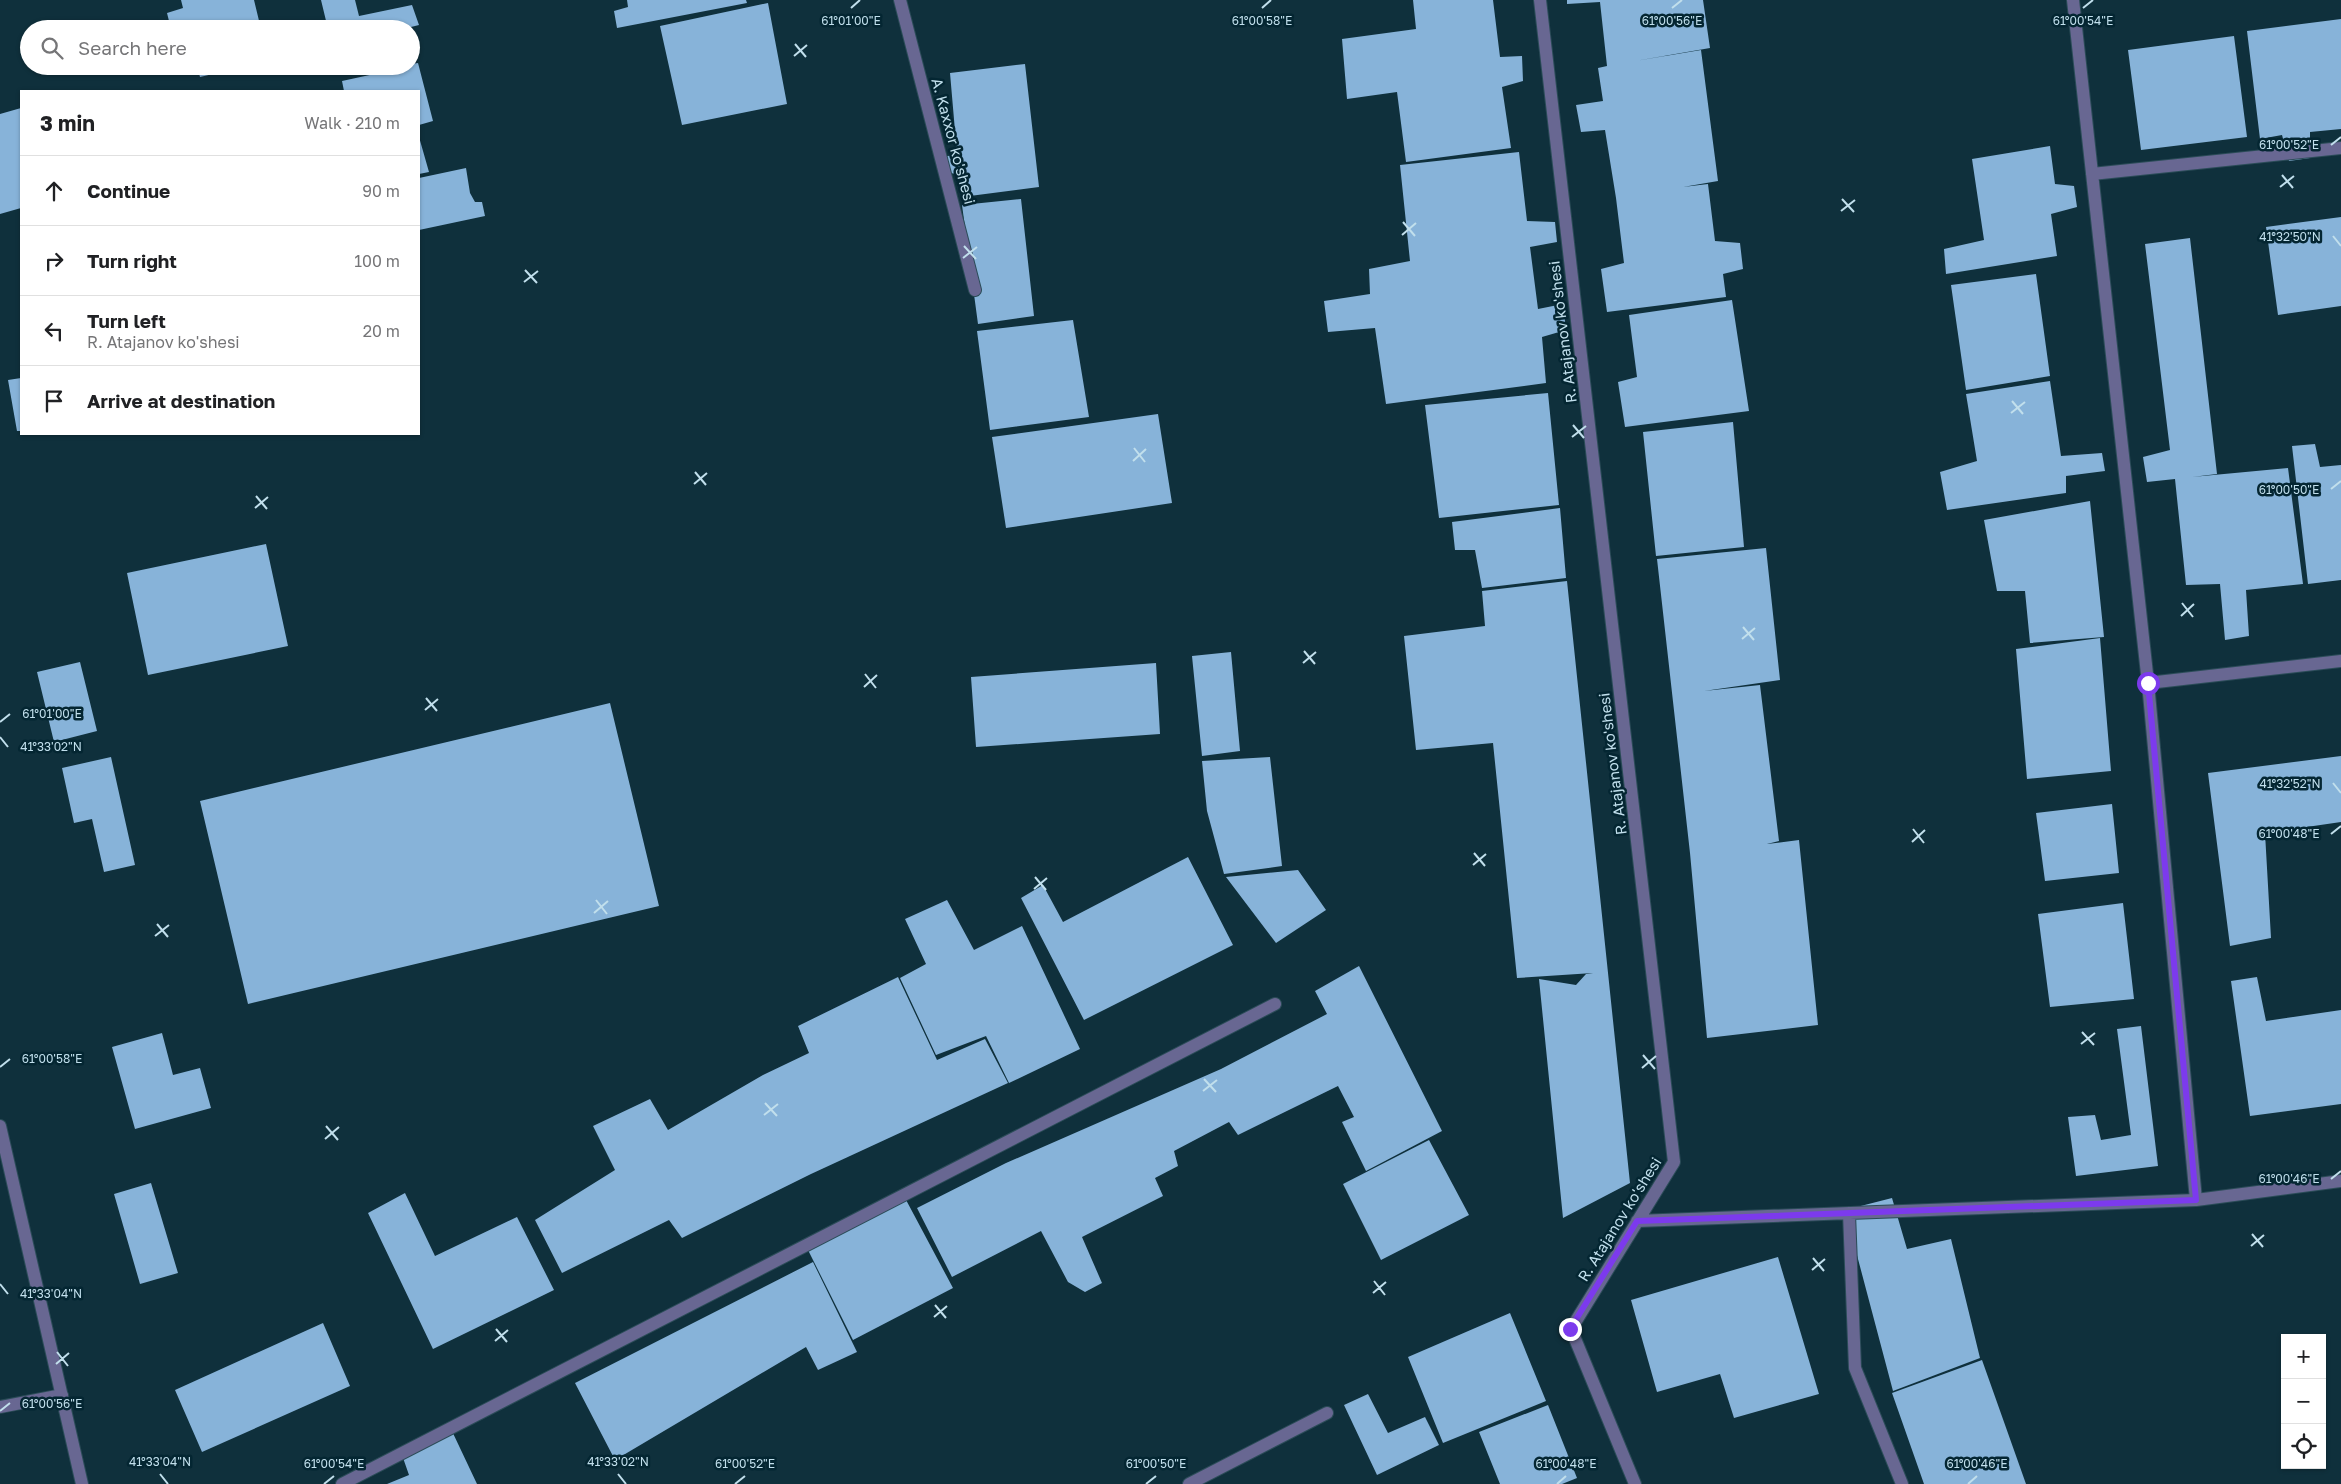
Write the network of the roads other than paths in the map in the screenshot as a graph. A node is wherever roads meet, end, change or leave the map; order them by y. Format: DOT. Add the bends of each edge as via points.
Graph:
graph roads {
  1 [pos="900,0"];
  2 [pos="1540,0"];
  3 [pos="2073,0"];
  4 [pos="2341,148"];
  5 [pos="2092,174"];
  6 [pos="976,290"];
  7 [pos="2341,661"];
  8 [pos="2148,683"];
  9 [pos="1275,1004"];
  10 [pos="0,1126"];
  11 [pos="2341,1180"];
  12 [pos="2196,1200"];
  13 [pos="1849,1213"];
  14 [pos="1637,1221"];
  15 [pos="62,1395"];
  16 [pos="0,1407"];
  17 [pos="1327,1414"];
  18 [pos="82,1484"];
  19 [pos="342,1484"];
  20 [pos="1189,1484"];
  21 [pos="1635,1484"];
  22 [pos="1902,1484"];
  1 -- 6 [label="street, A. Kaxxor ko'shesi"];
  2 -- 14 [label="street, R. Atajanov ko'shesi" via="1674,1162"];
  3 -- 5 [label="street"];
  4 -- 5 [label="street"];
  5 -- 8 [label="street"];
  7 -- 8 [label="street"];
  8 -- 12 [label="street"];
  9 -- 19 [label="street"];
  10 -- 15 [label="street"];
  11 -- 12 [label="street"];
  12 -- 13 [label="street"];
  13 -- 14 [label="street"];
  13 -- 22 [label="street" via="1855,1368"];
  14 -- 21 [label="street, R. Atajanov ko'shesi" via="1570,1329"];
  15 -- 16 [label="street"];
  15 -- 18 [label="street"];
  17 -- 20 [label="street"];
}
